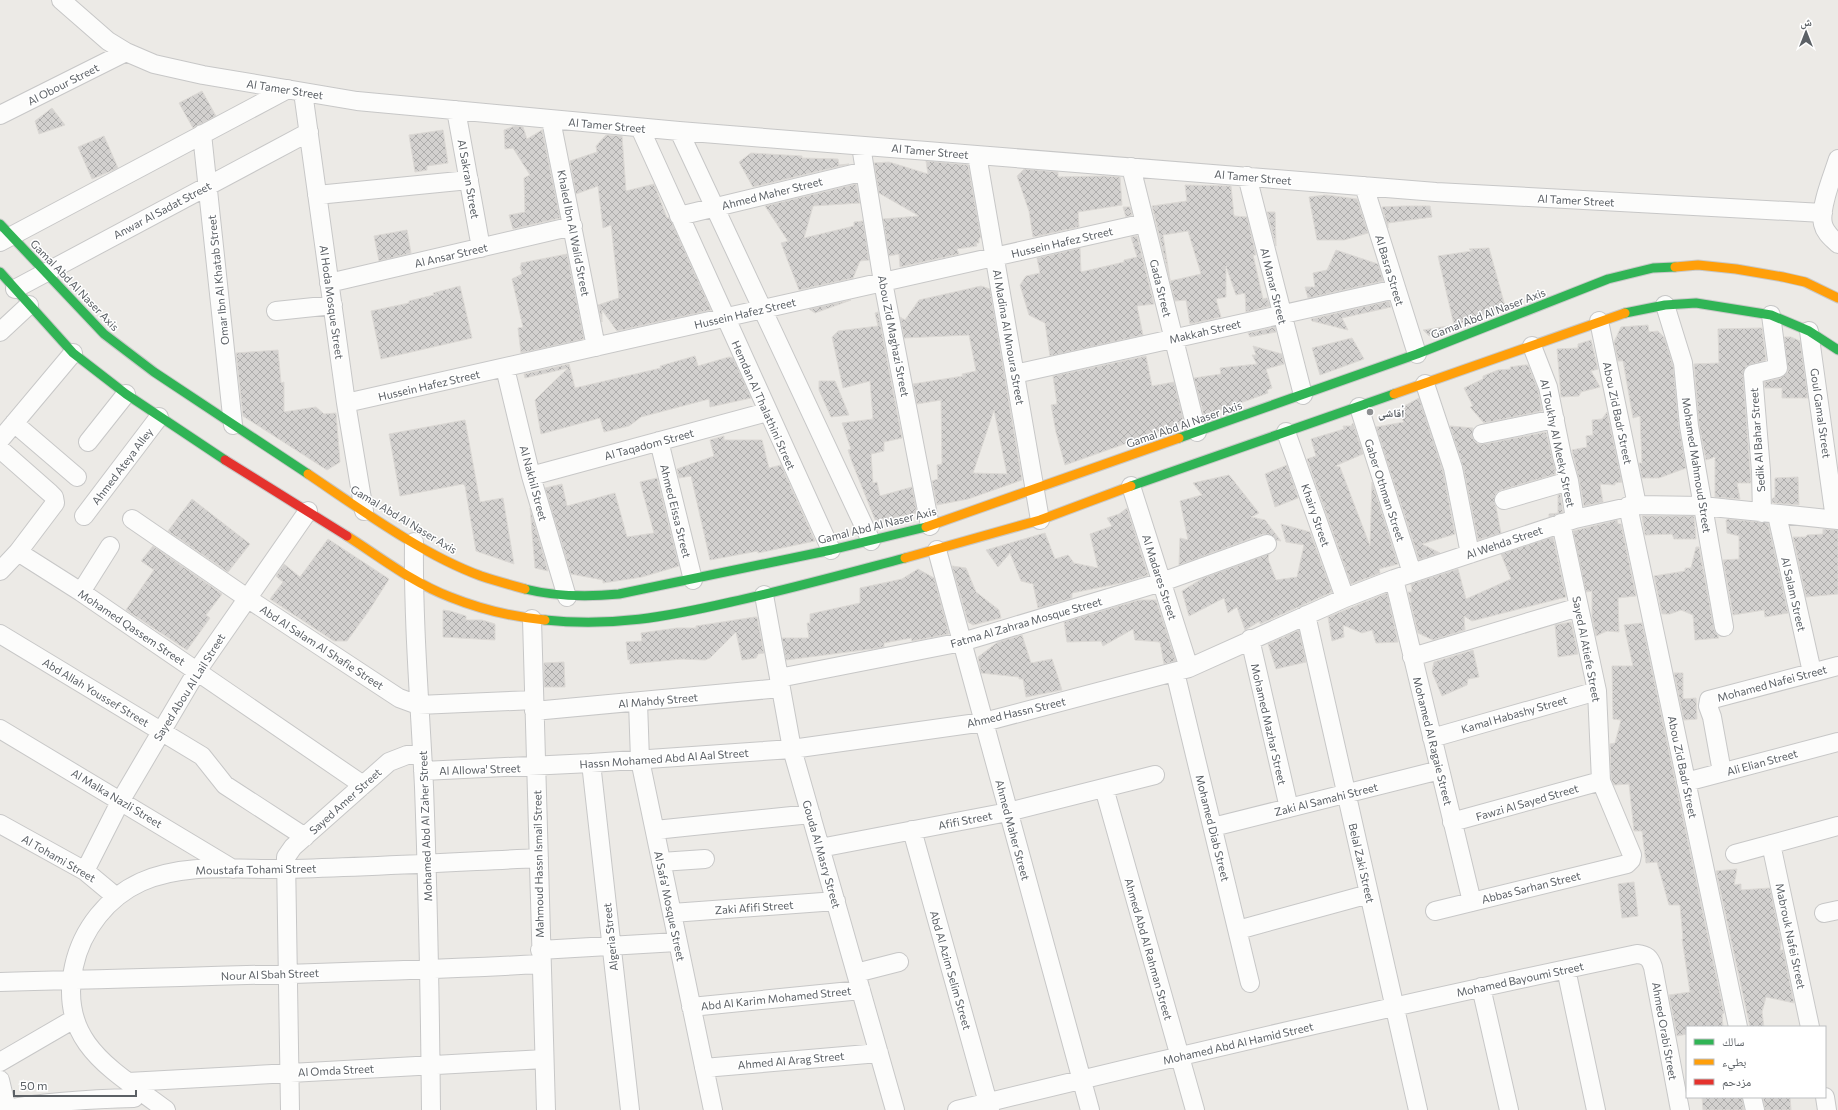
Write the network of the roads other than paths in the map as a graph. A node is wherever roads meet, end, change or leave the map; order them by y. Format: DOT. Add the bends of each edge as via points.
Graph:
graph roads {
  1 [pos="61,0"];
  2 [pos="126,52"];
  3 [pos="295,90"];
  4 [pos="456,110"];
  5 [pos="0,116"];
  6 [pos="551,120"];
  7 [pos="640,128"];
  8 [pos="679,131"];
  9 [pos="309,132"];
  10 [pos="202,134"];
  11 [pos="861,146"];
  12 [pos="977,155"];
  13 [pos="1838,159"];
  14 [pos="1131,167"];
  15 [pos="865,171"];
  16 [pos="1247,176"];
  17 [pos="469,180"];
  18 [pos="209,185"];
  19 [pos="1364,186"];
  20 [pos="317,195"];
  21 [pos="714,208"];
  22 [pos="1823,214"];
  23 [pos="679,216"];
  24 [pos="1145,223"];
  25 [pos="573,226"];
  26 [pos="4,234"];
  27 [pos="1838,244"];
  28 [pos="481,248"];
  29 [pos="994,257"];
  30 [pos="0,272"];
  31 [pos="46,272"];
  32 [pos="883,282"];
  33 [pos="329,283"];
  34 [pos="15,289"];
  35 [pos="1396,289"];
  36 [pos="1838,298"];
  37 [pos="29,305"];
  38 [pos="333,305"];
  39 [pos="1665,305"];
  40 [pos="762,309"];
  41 [pos="276,312"];
  42 [pos="1281,314"];
  43 [pos="1771,315"];
  44 [pos="725,318"];
  45 [pos="1599,321"];
  46 [pos="1810,331"];
  47 [pos="0,332"];
  48 [pos="1173,338"];
  49 [pos="1532,346"];
  50 [pos="596,347"];
  51 [pos="1838,350"];
  52 [pos="73,353"];
  53 [pos="1417,354"];
  54 [pos="505,368"];
  55 [pos="1015,374"];
  56 [pos="1425,384"];
  57 [pos="126,394"];
  58 [pos="1303,395"];
  59 [pos="346,403"];
  60 [pos="1359,407"];
  61 [pos="767,412"];
  62 [pos="160,417"];
  63 [pos="1555,419"];
  64 [pos="14,423"];
  65 [pos="231,428"];
  66 [pos="1197,432"];
  67 [pos="1286,432"];
  68 [pos="1482,434"];
  69 [pos="659,441"];
  70 [pos="88,442"];
  71 [pos="1,449"];
  72 [pos="531,476"];
  73 [pos="77,477"];
  74 [pos="1569,481"];
  75 [pos="1131,486"];
  76 [pos="1036,489"];
  77 [pos="1504,500"];
  78 [pos="1632,506"];
  79 [pos="1702,506"];
  80 [pos="308,511"];
  81 [pos="364,511"];
  82 [pos="1769,514"];
  83 [pos="84,516"];
  84 [pos="132,519"];
  85 [pos="1040,520"];
  86 [pos="1837,520"];
  87 [pos="1568,521"];
  88 [pos="930,526"];
  89 [pos="872,541"];
  90 [pos="414,542"];
  91 [pos="1267,544"];
  92 [pos="110,546"];
  93 [pos="831,550"];
  94 [pos="936,550"];
  95 [pos="18,552"];
  96 [pos="1470,554"];
  97 [pos="0,571"];
  98 [pos="1412,573"];
  99 [pos="414,578"];
  100 [pos="1394,579"];
  101 [pos="693,580"];
  102 [pos="1162,582"];
  103 [pos="81,592"];
  104 [pos="764,595"];
  105 [pos="567,597"];
  106 [pos="247,598"];
  107 [pos="1345,598"];
  108 [pos="1579,607"];
  109 [pos="1306,615"];
  110 [pos="532,619"];
  111 [pos="1724,627"];
  112 [pos="0,634"];
  113 [pos="1250,639"];
  114 [pos="962,642"];
  115 [pos="1412,657"];
  116 [pos="1838,666"];
  117 [pos="1182,670"];
  118 [pos="197,671"];
  119 [pos="1812,672"];
  120 [pos="780,683"];
  121 [pos="1597,691"];
  122 [pos="638,702"];
  123 [pos="418,705"];
  124 [pos="534,706"];
  125 [pos="984,722"];
  126 [pos="0,728"];
  127 [pos="160,731"];
  128 [pos="1432,738"];
  129 [pos="1838,742"];
  130 [pos="792,749"];
  131 [pos="640,760"];
  132 [pos="423,763"];
  133 [pos="591,763"];
  134 [pos="536,766"];
  135 [pos="1440,770"];
  136 [pos="1722,772"];
  137 [pos="1155,775"];
  138 [pos="1601,781"];
  139 [pos="1686,782"];
  140 [pos="363,785"];
  141 [pos="1104,788"];
  142 [pos="1347,794"];
  143 [pos="121,800"];
  144 [pos="1288,808"];
  145 [pos="1008,812"];
  146 [pos="811,814"];
  147 [pos="1452,822"];
  148 [pos="0,824"];
  149 [pos="1838,826"];
  150 [pos="1213,827"];
  151 [pos="655,830"];
  152 [pos="912,830"];
  153 [pos="305,837"];
  154 [pos="1771,844"];
  155 [pos="820,848"];
  156 [pos="1736,854"];
  157 [pos="539,858"];
  158 [pos="705,859"];
  159 [pos="661,862"];
  160 [pos="427,863"];
  161 [pos="1627,864"];
  162 [pos="233,868"];
  163 [pos="286,869"];
  164 [pos="85,871"];
  165 [pos="1369,894"];
  166 [pos="115,896"];
  167 [pos="836,901"];
  168 [pos="1472,902"];
  169 [pos="1435,911"];
  170 [pos="672,913"];
  171 [pos="1238,930"];
  172 [pos="677,942"];
  173 [pos="611,946"];
  174 [pos="1645,955"];
  175 [pos="540,957"];
  176 [pos="899,962"];
  177 [pos="1566,969"];
  178 [pos="430,970"];
  179 [pos="288,973"];
  180 [pos="856,973"];
  181 [pos="71,980"];
  182 [pos="0,982"];
  183 [pos="1250,983"];
  184 [pos="1481,986"];
  185 [pos="861,990"];
  186 [pos="691,1007"];
  187 [pos="1395,1007"];
  188 [pos="74,1019"];
  189 [pos="1738,1026"];
  190 [pos="1810,1026"];
  191 [pos="879,1053"];
  192 [pos="1179,1056"];
  193 [pos="544,1059"];
  194 [pos="0,1062"];
  195 [pos="431,1065"];
  196 [pos="704,1068"];
  197 [pos="289,1073"];
  198 [pos="1082,1079"];
  199 [pos="0,1080"];
  200 [pos="132,1094"];
  201 [pos="1752,1098"];
  202 [pos="1825,1098"];
  203 [pos="989,1106"];
  204 [pos="6,1109"];
  205 [pos="166,1110"];
  206 [pos="290,1110"];
  207 [pos="432,1110"];
  208 [pos="546,1110"];
  209 [pos="630,1110"];
  210 [pos="713,1110"];
  211 [pos="895,1110"];
  212 [pos="957,1110"];
  213 [pos="1090,1110"];
  214 [pos="1194,1110"];
  215 [pos="1418,1110"];
  216 [pos="1509,1110"];
  217 [pos="1596,1110"];
  218 [pos="1680,1110"];
  219 [pos="1755,1110"];
  220 [pos="1827,1110"];
  1 -- 2 [label="street, Al Tamer Street" via="108,41"];
  2 -- 3 [label="street, Al Tamer Street" via="154,64"];
  2 -- 5 [label="street, Al Obour Street"];
  3 -- 4 [label="street, Al Tamer Street" via="357,101"];
  3 -- 9 [label="street, Al Hoda Mosque Street"];
  3 -- 10 [label="street"];
  4 -- 6 [label="street, Al Tamer Street"];
  4 -- 17 [label="street, Al Sakran Street"];
  6 -- 7 [label="street, Al Tamer Street"];
  6 -- 25 [label="street, Khaled Ibn Al Walid Street"];
  7 -- 8 [label="street, Al Tamer Street"];
  7 -- 23 [label="street, Hemdan Al Thalathini Street"];
  8 -- 11 [label="street, Al Tamer Street"];
  8 -- 21 [label="street"];
  9 -- 18 [label="street, Anwar Al Sadat Street"];
  9 -- 20 [label="street, Al Hoda Mosque Street"];
  10 -- 18 [label="street, Omar Ibn Al Khatab Street"];
  10 -- 26 [label="street"];
  11 -- 12 [label="street, Al Tamer Street"];
  11 -- 15 [label="street, Abou Zid Maghazi Street"];
  12 -- 14 [label="street, Al Tamer Street"];
  12 -- 29 [label="street, Al Madina Al Mnoura Street"];
  13 -- 22 [label="street"];
  14 -- 16 [label="street, Al Tamer Street"];
  14 -- 24 [label="street, Gada Street"];
  15 -- 21 [label="street, Ahmed Maher Street"];
  15 -- 32 [label="street, Abou Zid Maghazi Street"];
  16 -- 19 [label="street, Al Tamer Street"];
  16 -- 42 [label="street, Al Manar Street"];
  17 -- 20 [label="street"];
  17 -- 28 [label="street, Al Sakran Street"];
  18 -- 31 [label="street, Anwar Al Sadat Street"];
  18 -- 65 [label="street, Omar Ibn Al Khatab Street"];
  19 -- 22 [label="street, Al Tamer Street"];
  19 -- 35 [label="street, Al Basra Street"];
  20 -- 33 [label="street, Al Hoda Mosque Street"];
  21 -- 23 [label="street, Ahmed Maher Street"];
  21 -- 40 [label="street"];
  22 -- 27 [label="street" via="1827,234"];
  23 -- 44 [label="street, Hemdan Al Thalathini Street"];
  24 -- 29 [label="street, Hussein Hafez Street"];
  24 -- 48 [label="street, Gada Street"];
  25 -- 28 [label="street, Al Ansar Street"];
  25 -- 50 [label="street, Khaled Ibn Al Walid Street"];
  26 -- 31 [label="street, Gamal Abd Al Naser Axis"];
  28 -- 33 [label="street, Al Ansar Street"];
  29 -- 32 [label="street, Hussein Hafez Street"];
  29 -- 55 [label="street, Al Madina Al Mnoura Street"];
  30 -- 34 [label="street"];
  31 -- 34 [label="street, Anwar Al Sadat Street"];
  31 -- 65 [label="street, Gamal Abd Al Naser Axis" via="104,334"];
  32 -- 40 [label="street, Hussein Hafez Street"];
  32 -- 88 [label="street, Abou Zid Maghazi Street"];
  33 -- 38 [label="street, Al Hoda Mosque Street"];
  34 -- 37 [label="street"];
  35 -- 42 [label="street, Makkah Street"];
  35 -- 53 [label="street, Al Basra Street"];
  36 -- 53 [label="street, Gamal Abd Al Naser Axis" via="1804,282 1736,269 1698,265 1652,268 1608,278 1547,307"];
  37 -- 47 [label="street"];
  37 -- 52 [label="street"];
  38 -- 41 [label="street"];
  38 -- 59 [label="street, Al Hoda Mosque Street"];
  39 -- 43 [label="street" via="1696,303"];
  39 -- 45 [label="street" via="1626,312"];
  39 -- 79 [label="street, Mohamed Mahmoud Street" via="1683,363 1689,426"];
  40 -- 44 [label="street, Hussein Hafez Street"];
  40 -- 89 [label="street"];
  42 -- 48 [label="street, Makkah Street"];
  42 -- 58 [label="street, Al Manar Street"];
  43 -- 46 [label="street"];
  43 -- 82 [label="street, Sedik Al Bahar Street" via="1778,368 1753,374 1761,471"];
  44 -- 50 [label="street, Hussein Hafez Street"];
  44 -- 61 [label="street, Hemdan Al Thalathini Street"];
  45 -- 49 [label="street" via="1557,333"];
  45 -- 78 [label="street, Abou Zid Badr Street"];
  46 -- 51 [label="street"];
  46 -- 86 [label="street, Goul Gamal Street"];
  48 -- 55 [label="street, Makkah Street"];
  48 -- 66 [label="street, Gada Street"];
  49 -- 56 [label="street"];
  49 -- 63 [label="street, Al Toukhy Al Meeky Street" via="1548,387"];
  50 -- 54 [label="street, Hussein Hafez Street"];
  52 -- 57 [label="street"];
  52 -- 64 [label="street"];
  53 -- 58 [label="street, Gamal Abd Al Naser Axis"];
  54 -- 59 [label="street, Hussein Hafez Street"];
  54 -- 72 [label="street, Al Nakhil Street"];
  55 -- 76 [label="street, Al Madina Al Mnoura Street"];
  56 -- 60 [label="street"];
  56 -- 96 [label="street" via="1453,468"];
  57 -- 62 [label="street"];
  57 -- 70 [label="street"];
  58 -- 66 [label="street, Gamal Abd Al Naser Axis"];
  59 -- 81 [label="street, Al Hoda Mosque Street"];
  60 -- 67 [label="street"];
  60 -- 98 [label="street, Gaber Othman Street"];
  61 -- 69 [label="street, Al Taqadom Street"];
  61 -- 93 [label="street, Hemdan Al Thalathini Street"];
  62 -- 80 [label="street"];
  62 -- 83 [label="street, Ahmed Ateya Alley"];
  63 -- 68 [label="street"];
  63 -- 74 [label="street, Al Toukhy Al Meeky Street"];
  64 -- 71 [label="street"];
  64 -- 73 [label="street"];
  65 -- 81 [label="street, Gamal Abd Al Naser Axis"];
  66 -- 76 [label="street, Gamal Abd Al Naser Axis"];
  67 -- 75 [label="street"];
  67 -- 107 [label="street, Khairy Street"];
  69 -- 72 [label="street, Al Taqadom Street"];
  69 -- 101 [label="street, Ahmed Eissa Street"];
  71 -- 95 [label="street" via="50,493 55,503"];
  72 -- 105 [label="street, Al Nakhil Street"];
  74 -- 77 [label="street"];
  74 -- 87 [label="street, Al Toukhy Al Meeky Street"];
  75 -- 85 [label="street"];
  75 -- 102 [label="street, Al Madares Street"];
  76 -- 85 [label="street, Al Madina Al Mnoura Street"];
  76 -- 88 [label="street, Gamal Abd Al Naser Axis"];
  78 -- 79 [label="street, Al Wehda Street"];
  78 -- 87 [label="street, Al Wehda Street"];
  78 -- 139 [label="street, Abou Zid Badr Street"];
  79 -- 82 [label="street, Al Wehda Street"];
  79 -- 111 [label="street, Mohamed Mahmoud Street"];
  80 -- 99 [label="street"];
  80 -- 106 [label="street, Sayed Abou Al Lail Street"];
  81 -- 90 [label="street, Gamal Abd Al Naser Axis"];
  82 -- 86 [label="street, Al Wehda Street"];
  82 -- 119 [label="street, Al Salam Street"];
  84 -- 106 [label="street, Abd Al Salam Al Shafie Street"];
  85 -- 94 [label="street"];
  87 -- 96 [label="street, Al Wehda Street"];
  87 -- 108 [label="street, Sayed Al Atiefe Street"];
  88 -- 89 [label="street, Gamal Abd Al Naser Axis"];
  89 -- 93 [label="street, Gamal Abd Al Naser Axis"];
  90 -- 99 [label="street, Mohamed Abd Al Zaher Street"];
  90 -- 105 [label="street, Gamal Abd Al Naser Axis" via="481,576 537,592"];
  91 -- 102 [label="street, Fatma Al Zahraa Mosque Street"];
  92 -- 103 [label="street"];
  93 -- 101 [label="street, Gamal Abd Al Naser Axis"];
  94 -- 104 [label="street"];
  94 -- 114 [label="street, Ahmed Maher Street"];
  95 -- 97 [label="street"];
  95 -- 103 [label="street, Mohamed Qassem Street"];
  96 -- 98 [label="street, Al Wehda Street"];
  98 -- 100 [label="street, Al Wehda Street"];
  99 -- 110 [label="street" via="449,597 490,610"];
  99 -- 123 [label="street, Mohamed Abd Al Zaher Street"];
  100 -- 107 [label="street, Al Wehda Street"];
  100 -- 115 [label="street, Mohamed Al Ragaie Street"];
  101 -- 105 [label="street, Gamal Abd Al Naser Axis" via="619,594"];
  102 -- 114 [label="street, Fatma Al Zahraa Mosque Street"];
  102 -- 117 [label="street, Al Madares Street"];
  103 -- 118 [label="street, Mohamed Qassem Street"];
  104 -- 110 [label="street" via="636,621 583,623"];
  104 -- 120 [label="street, Gouda Al Masry Street"];
  106 -- 118 [label="street, Sayed Abou Al Lail Street"];
  106 -- 123 [label="street, Abd Al Salam Al Shafie Street" via="399,698"];
  107 -- 109 [label="street, Al Wehda Street"];
  108 -- 115 [label="street"];
  108 -- 121 [label="street, Sayed Al Atiefe Street"];
  109 -- 113 [label="street, Al Wehda Street"];
  109 -- 142 [label="street, Belal Zaki Street"];
  110 -- 124 [label="street, Mahmoud Hassn Ismail Street"];
  112 -- 127 [label="street, Abd Allah Youssef Street"];
  113 -- 117 [label="street, Al Wehda Street"];
  113 -- 144 [label="street, Mohamed Mazhar Street"];
  114 -- 120 [label="street, Fatma Al Zahraa Mosque Street"];
  114 -- 125 [label="street, Ahmed Maher Street"];
  115 -- 128 [label="street, Mohamed Al Ragaie Street"];
  116 -- 119 [label="street, Mohamed Nafei Street"];
  117 -- 125 [label="street, Ahmed Hassn Street"];
  117 -- 150 [label="street, Mohamed Diab Street"];
  118 -- 127 [label="street, Sayed Abou Al Lail Street"];
  118 -- 140 [label="street, Mohamed Qassem Street"];
  119 -- 136 [label="street, Mohamed Nafei Street" via="1709,700 1708,706"];
  120 -- 122 [label="street, Al Mahdy Street"];
  120 -- 130 [label="street, Gouda Al Masry Street"];
  121 -- 128 [label="street, Kamal Habashy Street"];
  121 -- 138 [label="street, Sayed Al Atiefe Street"];
  122 -- 124 [label="street, Al Mahdy Street"];
  122 -- 131 [label="street, Al Safa' Mosque Street"];
  123 -- 124 [label="street, Abd Al Salam Al Shafie Street"];
  123 -- 132 [label="street, Mohamed Abd Al Zaher Street"];
  124 -- 134 [label="street, Mahmoud Hassn Ismail Street"];
  125 -- 130 [label="street, Ahmed Hassn Street"];
  125 -- 145 [label="street, Ahmed Maher Street"];
  126 -- 143 [label="street, Al Malka Nazli Street"];
  127 -- 143 [label="street, Sayed Abou Al Lail Street"];
  127 -- 153 [label="street, Abd Allah Youssef Street" via="202,756 225,785"];
  128 -- 135 [label="street, Mohamed Al Ragaie Street"];
  129 -- 136 [label="street, Ali Elian Street"];
  130 -- 131 [label="street, Hassn Mohamed Abd Al Aal Street"];
  130 -- 146 [label="street, Gouda Al Masry Street"];
  131 -- 133 [label="street, Hassn Mohamed Abd Al Aal Street"];
  131 -- 151 [label="street, Al Safa' Mosque Street"];
  132 -- 134 [label="street, Al Allowa' Street"];
  132 -- 140 [label="street, Sayed Amer Street" via="407,755 389,762"];
  132 -- 160 [label="street, Mohamed Abd Al Zaher Street"];
  133 -- 134 [label="street, Hassn Mohamed Abd Al Aal Street"];
  133 -- 173 [label="street, Algeria Street"];
  134 -- 157 [label="street, Mahmoud Hassn Ismail Street"];
  135 -- 142 [label="street, Zaki Al Samahi Street"];
  135 -- 147 [label="street, Mohamed Al Ragaie Street"];
  136 -- 139 [label="street, Ali Elian Street"];
  137 -- 141 [label="street, Afifi Street"];
  138 -- 147 [label="street, Fawzi Al Sayed Street"];
  138 -- 161 [label="street, Sayed Al Atiefe Street" via="1632,855"];
  139 -- 189 [label="street, Abou Zid Badr Street"];
  140 -- 153 [label="street, Sayed Amer Street"];
  141 -- 145 [label="street, Afifi Street"];
  141 -- 192 [label="street, Ahmed Abd Al Rahman Street"];
  142 -- 144 [label="street, Zaki Al Samahi Street"];
  142 -- 165 [label="street, Belal Zaki Street"];
  143 -- 162 [label="street, Al Malka Nazli Street"];
  143 -- 164 [label="street, Sayed Abou Al Lail Street"];
  144 -- 150 [label="street, Zaki Al Samahi Street"];
  145 -- 152 [label="street, Afifi Street"];
  145 -- 198 [label="street, Ahmed Maher Street"];
  146 -- 151 [label="street"];
  146 -- 155 [label="street, Gouda Al Masry Street"];
  147 -- 168 [label="street, Mohamed Al Ragaie Street"];
  148 -- 164 [label="street, Al Tohami Street"];
  149 -- 154 [label="street"];
  150 -- 171 [label="street, Mohamed Diab Street"];
  151 -- 159 [label="street, Al Safa' Mosque Street"];
  152 -- 155 [label="street, Afifi Street"];
  152 -- 203 [label="street, Abd Al Azim Selim Street"];
  153 -- 163 [label="street, Sayed Amer Street" via="289,852 285,863"];
  154 -- 156 [label="street"];
  154 -- 190 [label="street, Mabrouk Nafei Street"];
  155 -- 167 [label="street, Gouda Al Masry Street"];
  157 -- 160 [label="street, Moustafa Tohami Street"];
  157 -- 175 [label="street, Mahmoud Hassn Ismail Street"];
  158 -- 159 [label="street"];
  159 -- 170 [label="street, Al Safa' Mosque Street"];
  160 -- 163 [label="street, Moustafa Tohami Street"];
  160 -- 178 [label="street, Mohamed Abd Al Zaher Street"];
  161 -- 168 [label="street, Abbas Sarhan Street"];
  162 -- 163 [label="street, Moustafa Tohami Street"];
  162 -- 166 [label="street, Moustafa Tohami Street" via="166,873 141,882"];
  163 -- 179 [label="street, Sayed Amer Street"];
  164 -- 166 [label="street, Al Tohami Street"];
  165 -- 171 [label="street"];
  165 -- 187 [label="street, Belal Zaki Street"];
  166 -- 181 [label="street, Moustafa Tohami Street" via="86,933 76,956"];
  167 -- 170 [label="street, Zaki Afifi Street"];
  167 -- 180 [label="street, Gouda Al Masry Street"];
  168 -- 169 [label="street, Abbas Sarhan Street"];
  170 -- 172 [label="street, Al Safa' Mosque Street"];
  171 -- 183 [label="street, Mohamed Diab Street"];
  172 -- 173 [label="street, Nour Al Sbah Street"];
  172 -- 186 [label="street, Al Safa' Mosque Street"];
  173 -- 175 [label="street, Nour Al Sbah Street"];
  173 -- 209 [label="street, Algeria Street"];
  174 -- 177 [label="street, Mohamed Bayoumi Street" via="1638,954"];
  174 -- 218 [label="street, Ahmed Orabi Street" via="1654,967"];
  175 -- 178 [label="street, Nour Al Sbah Street"];
  175 -- 193 [label="street, Mahmoud Hassn Ismail Street"];
  176 -- 180 [label="street"];
  177 -- 184 [label="street, Mohamed Bayoumi Street"];
  177 -- 217 [label="street"];
  178 -- 179 [label="street, Nour Al Sbah Street"];
  178 -- 195 [label="street, Mohamed Abd Al Zaher Street"];
  179 -- 181 [label="street, Nour Al Sbah Street"];
  179 -- 197 [label="street, Sayed Amer Street"];
  180 -- 185 [label="street, Gouda Al Masry Street"];
  181 -- 182 [label="street, Nour Al Sbah Street"];
  181 -- 188 [label="street, Moustafa Tohami Street" via="70,996"];
  184 -- 187 [label="street, Mohamed Bayoumi Street"];
  184 -- 216 [label="street"];
  185 -- 186 [label="street, Abd Al Karim Mohamed Street"];
  185 -- 191 [label="street, Gouda Al Masry Street"];
  186 -- 196 [label="street, Al Safa' Mosque Street"];
  187 -- 192 [label="street, Mohamed Abd Al Hamid Street"];
  187 -- 215 [label="street, Belal Zaki Street"];
  188 -- 194 [label="street"];
  188 -- 200 [label="street, Moustafa Tohami Street" via="94,1053"];
  191 -- 196 [label="street, Ahmed Al Arag Street"];
  191 -- 211 [label="street, Gouda Al Masry Street"];
  192 -- 198 [label="street, Mohamed Abd Al Hamid Street"];
  192 -- 214 [label="street, Ahmed Abd Al Rahman Street"];
  193 -- 195 [label="street, Al Omda Street"];
  193 -- 208 [label="street, Mahmoud Hassn Ismail Street"];
  195 -- 197 [label="street, Al Omda Street"];
  195 -- 207 [label="street, Mohamed Abd Al Zaher Street"];
  196 -- 210 [label="street, Al Safa' Mosque Street"];
  197 -- 200 [label="street, Al Omda Street"];
  197 -- 206 [label="street, Sayed Amer Street"];
  198 -- 203 [label="street, Mohamed Abd Al Hamid Street"];
  198 -- 213 [label="street, Ahmed Maher Street"];
  199 -- 204 [label="street"];
  200 -- 204 [label="street, Al Omda Street"];
  200 -- 205 [label="street, Moustafa Tohami Street"];
  201 -- 219 [label="street"];
  202 -- 220 [label="street"];
  203 -- 212 [label="street, Mohamed Abd Al Hamid Street"];
}
